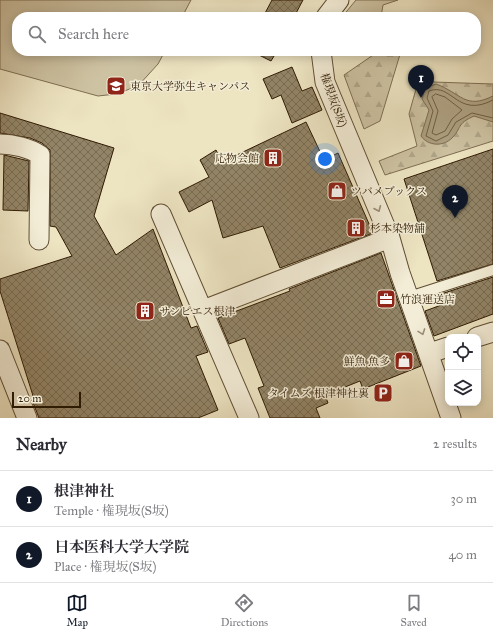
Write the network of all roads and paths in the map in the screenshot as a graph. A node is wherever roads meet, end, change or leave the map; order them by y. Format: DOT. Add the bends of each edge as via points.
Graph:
graph roads {
  1 [pos="338,0"];
  2 [pos="330,12"];
  3 [pos="322,56"];
  4 [pos="0,144"];
  5 [pos="161,214"];
  6 [pos="390,238"];
  7 [pos="39,240"];
  8 [pos="493,270"];
  9 [pos="409,297"];
  10 [pos="203,310"];
  11 [pos="493,332"];
  12 [pos="481,336"];
  13 [pos="445,348"];
  14 [pos="0,350"];
  15 [pos="430,353"];
  16 [pos="27,418"];
  17 [pos="249,418"];
  18 [pos="451,418"];
  1 -- 2 [label="street"];
  3 -- 6 [label="street, 権現坂(S坂), one-way" via="326,82"];
  4 -- 7 [label="street" via="15,146 40,155"];
  5 -- 10 [label="street"];
  6 -- 9 [label="street, 権現坂(S坂)"];
  6 -- 10 [label="street"];
  8 -- 9 [label="lane"];
  9 -- 15 [label="street, 権現坂(S坂), one-way"];
  10 -- 17 [label="street"];
  11 -- 12 [label="street"];
  13 -- 15 [label="street"];
  14 -- 16 [label="street"];
  15 -- 18 [label="street, 権現坂(S坂)"];
}
